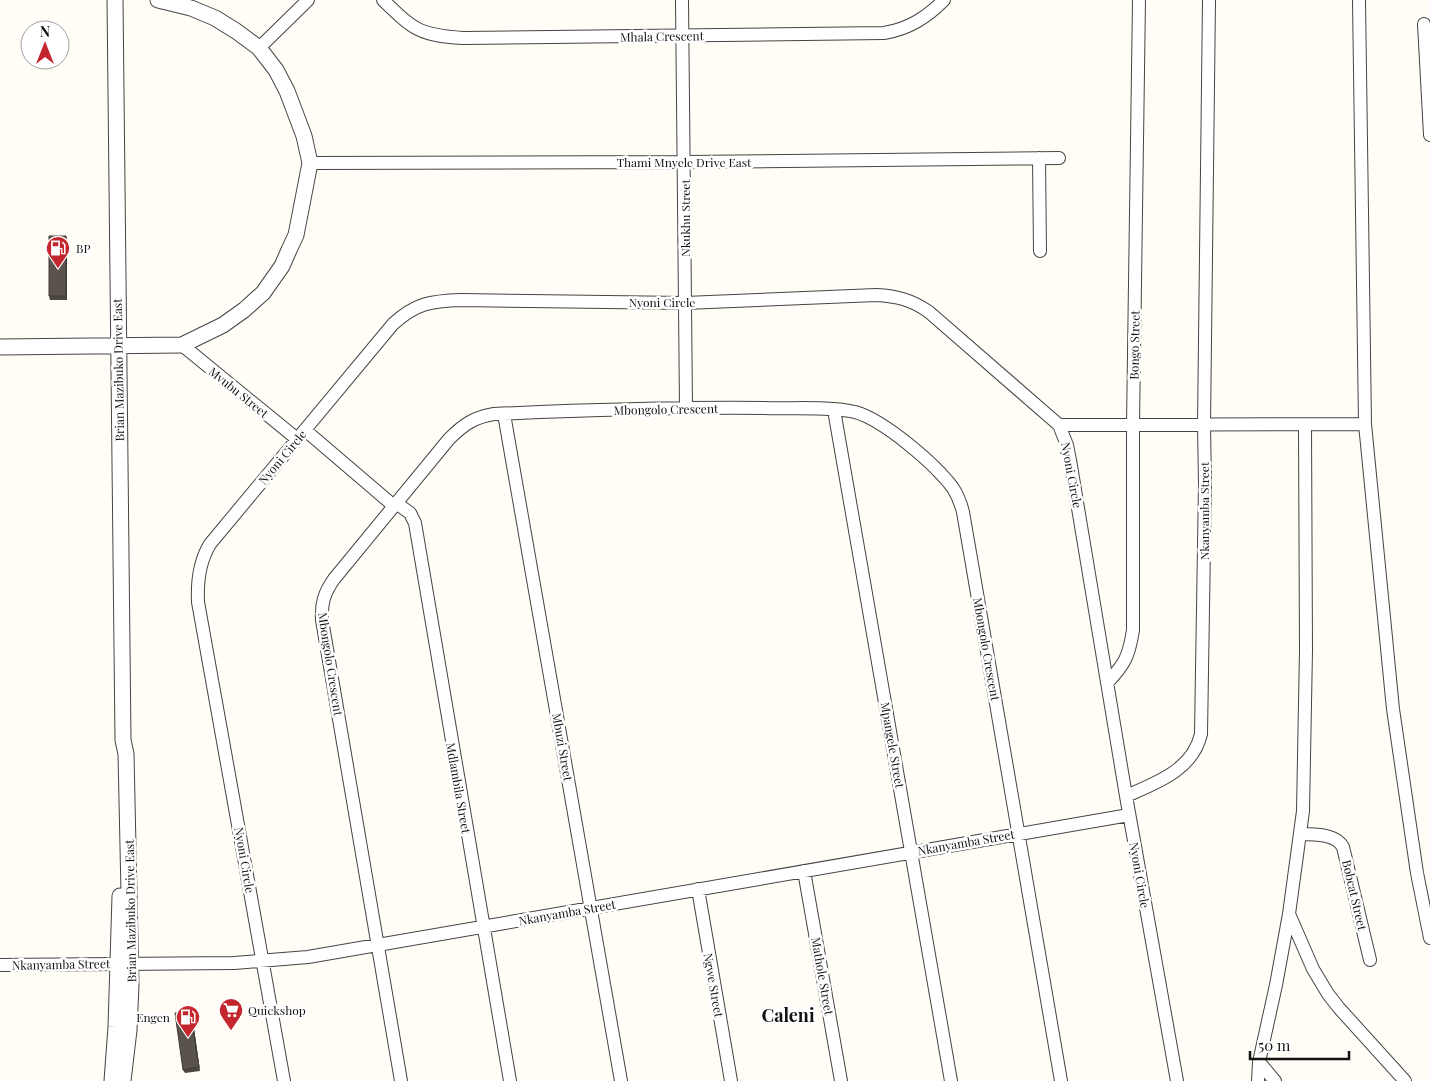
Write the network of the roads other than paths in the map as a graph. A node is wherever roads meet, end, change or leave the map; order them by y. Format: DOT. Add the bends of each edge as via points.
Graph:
graph roads {
  1 [pos="115,0"];
  2 [pos="158,0"];
  3 [pos="308,0"];
  4 [pos="383,0"];
  5 [pos="682,0"];
  6 [pos="944,0"];
  7 [pos="1139,0"];
  8 [pos="1209,0"];
  9 [pos="1359,0"];
  10 [pos="1424,24"];
  11 [pos="682,36"];
  12 [pos="259,48"];
  13 [pos="1430,136"];
  14 [pos="1038,158"];
  15 [pos="1058,158"];
  16 [pos="684,162"];
  17 [pos="310,163"];
  18 [pos="1040,251"];
  19 [pos="685,303"];
  20 [pos="118,345"];
  21 [pos="182,345"];
  22 [pos="0,347"];
  23 [pos="686,407"];
  24 [pos="834,410"];
  25 [pos="504,414"];
  26 [pos="1365,424"];
  27 [pos="1058,425"];
  28 [pos="1133,425"];
  29 [pos="1204,426"];
  30 [pos="1305,426"];
  31 [pos="301,435"];
  32 [pos="415,481"];
  33 [pos="395,504"];
  34 [pos="410,513"];
  35 [pos="1107,683"];
  36 [pos="1126,796"];
  37 [pos="1129,815"];
  38 [pos="1018,833"];
  39 [pos="1301,834"];
  40 [pos="911,852"];
  41 [pos="804,871"];
  42 [pos="698,889"];
  43 [pos="591,908"];
  44 [pos="1289,914"];
  45 [pos="483,927"];
  46 [pos="1430,938"];
  47 [pos="378,945"];
  48 [pos="1370,960"];
  49 [pos="263,962"];
  50 [pos="125,963"];
  51 [pos="0,965"];
  52 [pos="1259,1062"];
  53 [pos="112,1081"];
  54 [pos="123,1081"];
  55 [pos="284,1081"];
  56 [pos="401,1081"];
  57 [pos="510,1081"];
  58 [pos="621,1081"];
  59 [pos="731,1081"];
  60 [pos="841,1081"];
  61 [pos="951,1081"];
  62 [pos="1061,1081"];
  63 [pos="1176,1081"];
  64 [pos="1258,1081"];
  65 [pos="1276,1081"];
  66 [pos="1405,1081"];
  1 -- 20 [label="street, Brian Mazibuko Drive East"];
  2 -- 12 [label="street" via="215,18"];
  3 -- 12 [label="street"];
  4 -- 11 [label="street, Mhala Crescent" via="419,31 443,37"];
  5 -- 11 [label="street, Nkukhu Street"];
  6 -- 11 [label="street, Mhala Crescent" via="912,25 884,33"];
  7 -- 28 [label="street, Bongo Street"];
  8 -- 29 [label="street, Nkanyamba Street"];
  9 -- 26 [label="street"];
  10 -- 13 [label="street"];
  11 -- 16 [label="street, Nkukhu Street"];
  12 -- 17 [label="street" via="276,70 295,108"];
  14 -- 15 [label="street, Thami Mnyele Drive East"];
  14 -- 16 [label="street, Thami Mnyele Drive East"];
  14 -- 18 [label="street"];
  16 -- 17 [label="street, Thami Mnyele Drive East"];
  16 -- 19 [label="street, Nkukhu Street"];
  17 -- 21 [label="street" via="296,235 282,266 263,293 233,319"];
  19 -- 23 [label="street, Nkukhu Street"];
  19 -- 27 [label="street, Nyoni Circle" via="876,295 899,297 929,312"];
  19 -- 31 [label="street, Nyoni Circle" via="461,300 422,304 393,324"];
  20 -- 21 [label="street"];
  20 -- 22 [label="street"];
  20 -- 50 [label="street, Brian Mazibuko Drive East" via="123,740 120,752"];
  21 -- 31 [label="street, Mvubu Street"];
  23 -- 24 [label="street, Mbongolo Crescent"];
  23 -- 25 [label="street, Mbongolo Crescent"];
  24 -- 38 [label="street, Mbongolo Crescent" via="854,412 882,424 921,456 958,496 964,512"];
  24 -- 40 [label="street, Mpangele Street"];
  25 -- 32 [label="street, Mbongolo Crescent" via="483,415 466,422"];
  25 -- 43 [label="street, Mbuzi Street"];
  26 -- 30 [label="street"];
  26 -- 46 [label="street" via="1394,708 1416,865"];
  27 -- 28 [label="street"];
  27 -- 35 [label="street, Nyoni Circle" via="1070,460"];
  28 -- 29 [label="street"];
  28 -- 35 [label="street, Bongo Street" via="1133,630 1127,658"];
  29 -- 30 [label="street"];
  29 -- 36 [label="street, Nkanyamba Street" via="1201,734 1193,756 1183,766"];
  30 -- 39 [label="street" via="1306,708"];
  31 -- 33 [label="street, Mvubu Street"];
  31 -- 49 [label="street, Nyoni Circle" via="210,544 202,560 197,592"];
  32 -- 33 [label="street, Mbongolo Crescent"];
  32 -- 34 [label="street"];
  33 -- 34 [label="street"];
  33 -- 47 [label="street, Mbongolo Crescent" via="334,579 322,604 322,620"];
  34 -- 45 [label="street, Mdlambila Street" via="416,530"];
  35 -- 36 [label="street, Nyoni Circle"];
  36 -- 37 [label="street, Nyoni Circle"];
  37 -- 38 [label="street, Nkanyamba Street"];
  37 -- 63 [label="street, Nyoni Circle"];
  38 -- 40 [label="street, Nkanyamba Street"];
  38 -- 62 [label="street, Mbongolo Crescent"];
  39 -- 44 [label="street"];
  39 -- 48 [label="street, Bobcat Street" via="1332,838 1343,847"];
  40 -- 41 [label="street, Nkanyamba Street"];
  40 -- 61 [label="street, Mpangele Street"];
  41 -- 42 [label="street, Nkanyamba Street"];
  41 -- 60 [label="street, Mathole Street"];
  42 -- 43 [label="street, Nkanyamba Street"];
  42 -- 59 [label="street, Ngwe Street"];
  43 -- 45 [label="street, Nkanyamba Street"];
  43 -- 58 [label="street, Mbuzi Street"];
  44 -- 52 [label="street"];
  44 -- 66 [label="street" via="1328,994"];
  45 -- 47 [label="street, Nkanyamba Street"];
  45 -- 57 [label="street, Mdlambila Street"];
  47 -- 49 [label="street, Nkanyamba Street"];
  47 -- 56 [label="street, Mbongolo Crescent"];
  49 -- 50 [label="street, Nkanyamba Street"];
  49 -- 55 [label="street, Nyoni Circle"];
  50 -- 51 [label="street, Nkanyamba Street"];
  50 -- 53 [label="street, Brian Mazibuko Drive East"];
  50 -- 54 [label="street, Brian Mazibuko Drive East" via="130,1021"];
  52 -- 64 [label="street"];
  52 -- 65 [label="street"];
}
